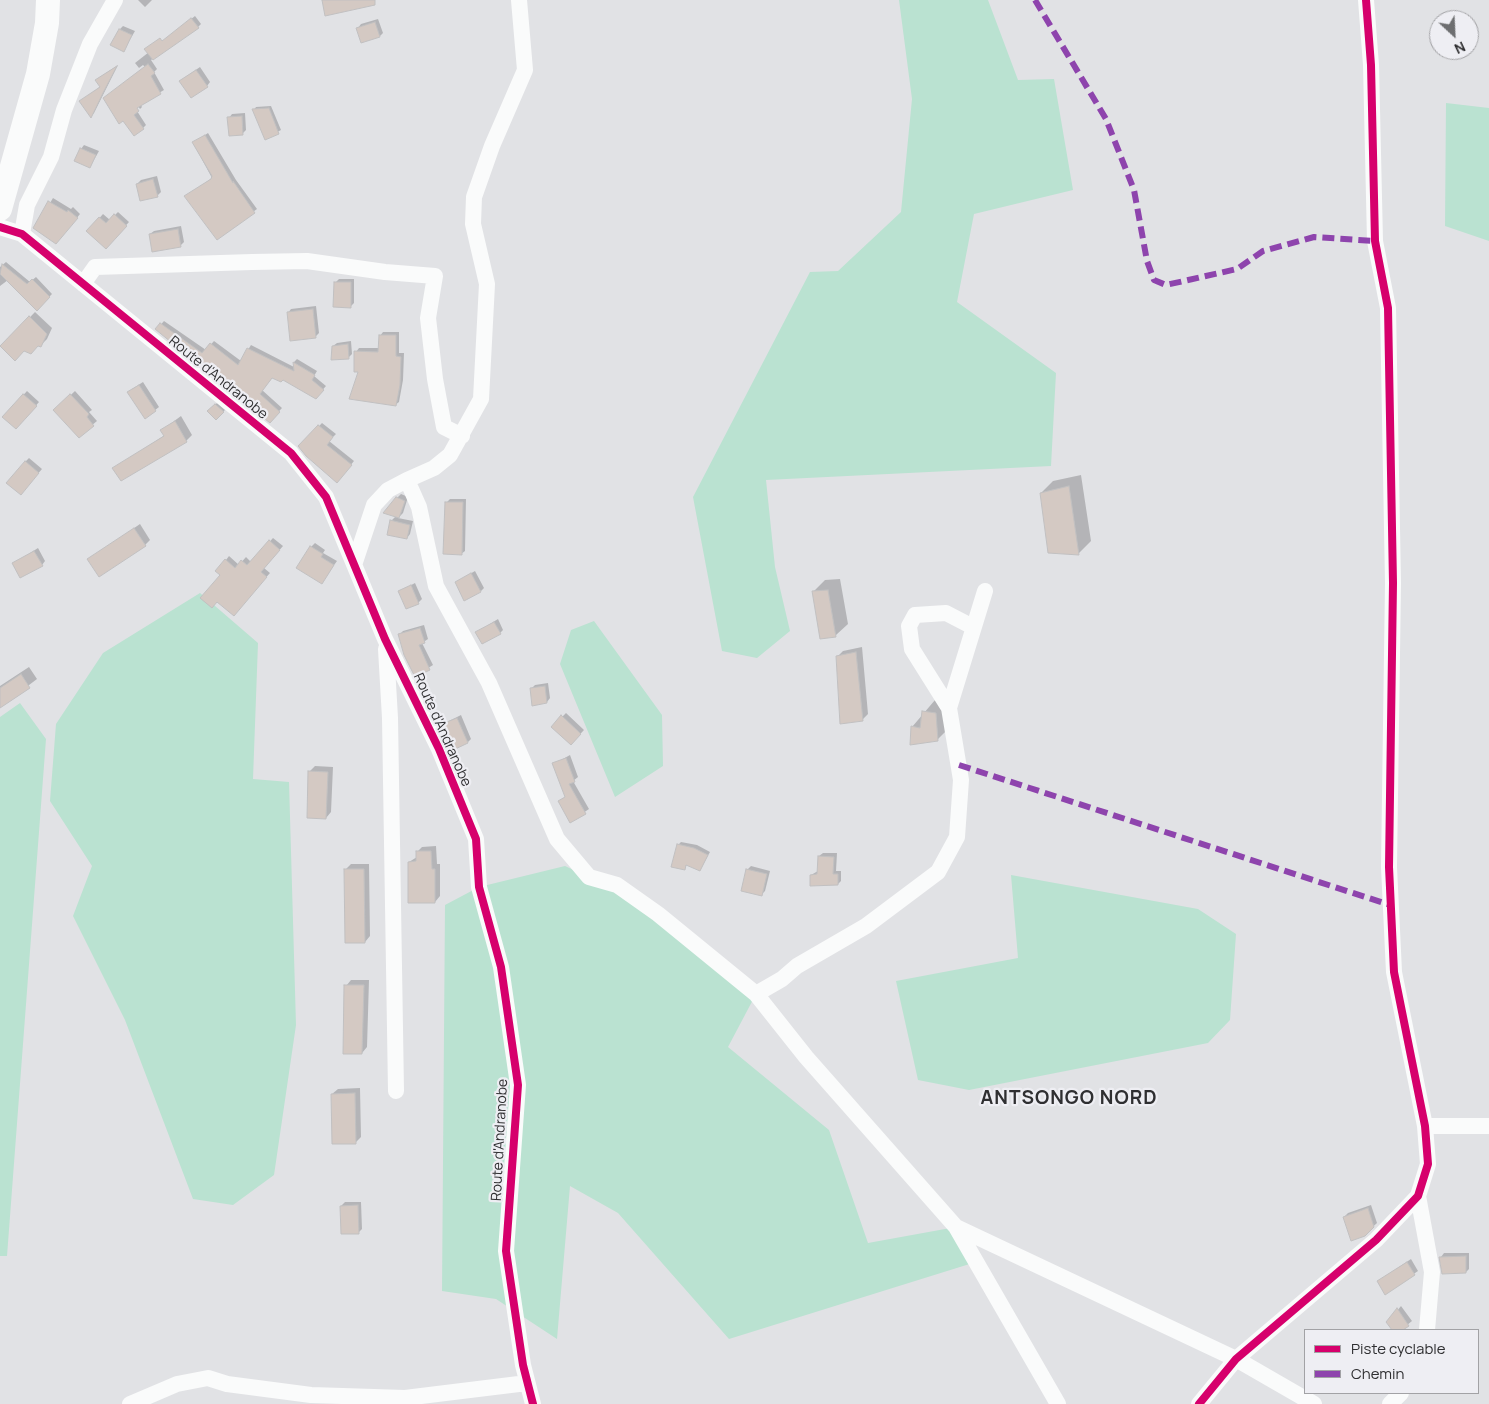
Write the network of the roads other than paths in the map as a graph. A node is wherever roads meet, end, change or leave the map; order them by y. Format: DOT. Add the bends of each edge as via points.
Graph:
graph roads {
  1 [pos="48,0"];
  2 [pos="116,0"];
  3 [pos="519,0"];
  4 [pos="1366,0"];
  5 [pos="0,209"];
  6 [pos="0,226"];
  7 [pos="22,234"];
  8 [pos="83,284"];
  9 [pos="462,436"];
  10 [pos="407,480"];
  11 [pos="355,562"];
  12 [pos="986,591"];
  13 [pos="973,627"];
  14 [pos="385,639"];
  15 [pos="949,708"];
  16 [pos="756,994"];
  17 [pos="396,1091"];
  18 [pos="1425,1126"];
  19 [pos="1489,1126"];
  20 [pos="1418,1196"];
  21 [pos="956,1227"];
  22 [pos="1427,1329"];
  23 [pos="1236,1359"];
  24 [pos="527,1383"];
  25 [pos="1400,1394"];
  26 [pos="322,1400"];
  27 [pos="130,1404"];
  28 [pos="533,1404"];
  29 [pos="1058,1404"];
  30 [pos="1199,1404"];
  31 [pos="1314,1404"];
  32 [pos="1390,1404"];
  1 -- 5 [label="main road" via="38,74"];
  2 -- 7 [label="street" via="90,44 64,110 51,157 27,205"];
  3 -- 9 [label="street" via="525,70 474,197 473,224 487,284 481,399"];
  4 -- 18 [label="street" via="1371,65 1374,240 1388,308 1393,583 1388,867 1393,963"];
  6 -- 7 [label="street, Route d'Andranobe"];
  7 -- 8 [label="street, Route d'Andranobe"];
  8 -- 9 [label="street" via="95,267 252,262 307,261 435,276 428,318 435,379 444,427"];
  8 -- 11 [label="street, Route d'Andranobe" via="290,453 326,497"];
  9 -- 10 [label="street" via="450,456 434,468"];
  10 -- 11 [label="street" via="388,490 374,505"];
  10 -- 16 [label="street" via="420,507 436,586 489,683 558,839 589,877 617,885"];
  11 -- 14 [label="street, Route d'Andranobe"];
  12 -- 13 [label="street"];
  13 -- 15 [label="street"];
  13 -- 15 [label="street" via="946,614 914,615 909,626 912,649"];
  14 -- 17 [label="street" via="390,718"];
  14 -- 24 [label="street, Route d'Andranobe" via="439,749 476,839 479,888 501,967 518,1085 506,1251"];
  15 -- 16 [label="street" via="961,780 957,837 938,872 866,926"];
  16 -- 21 [label="street" via="806,1057"];
  18 -- 19 [label="street"];
  18 -- 20 [label="street" via="1428,1164"];
  20 -- 22 [label="street" via="1432,1272"];
  20 -- 23 [label="street" via="1376,1240"];
  21 -- 23 [label="street"];
  21 -- 29 [label="street"];
  23 -- 30 [label="street"];
  23 -- 31 [label="street"];
  24 -- 26 [label="street" via="405,1398"];
  24 -- 28 [label="street, Route d'Andranobe"];
  25 -- 32 [label="street"];
  26 -- 27 [label="street" via="208,1378 177,1384"];
}
